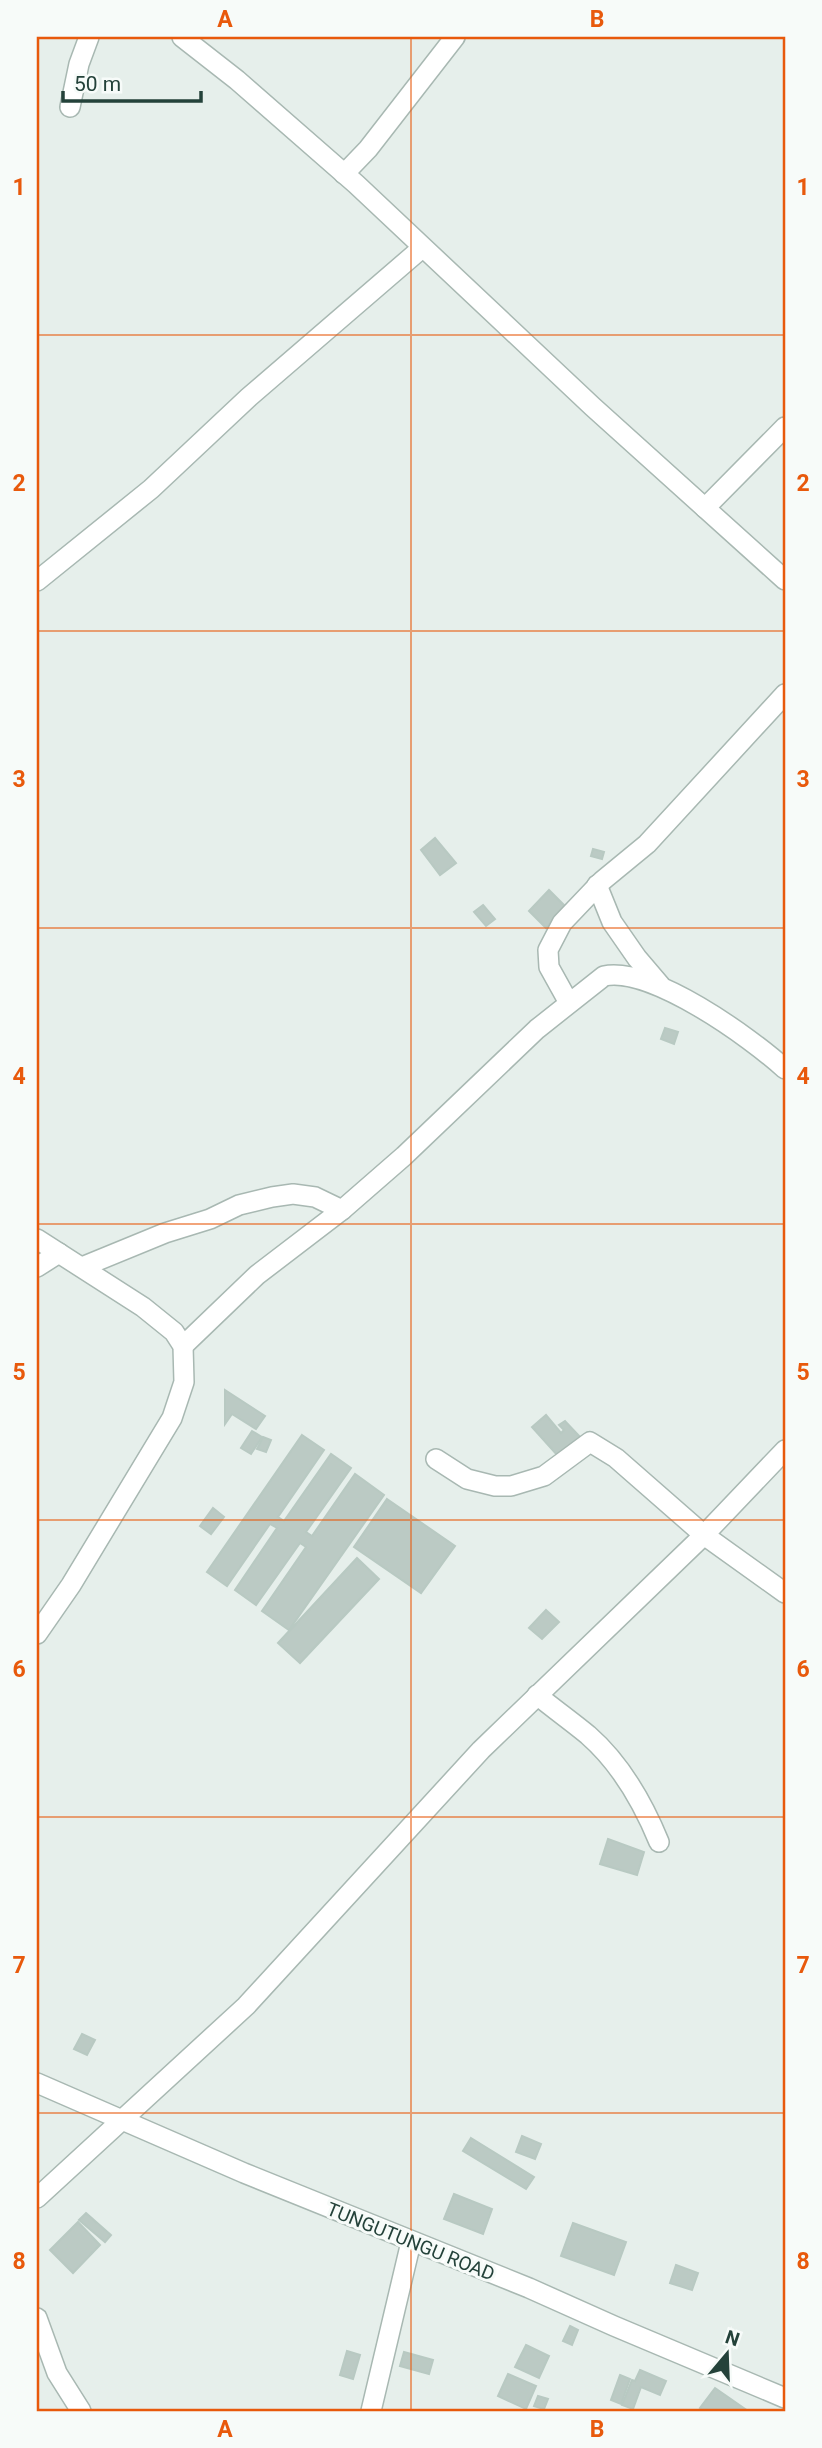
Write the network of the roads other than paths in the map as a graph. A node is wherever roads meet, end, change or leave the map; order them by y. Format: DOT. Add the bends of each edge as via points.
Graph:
graph roads {
  1 [pos="89,37"];
  2 [pos="182,37"];
  3 [pos="455,37"];
  4 [pos="69,107"];
  5 [pos="344,174"];
  6 [pos="422,248"];
  7 [pos="785,427"];
  8 [pos="705,508"];
  9 [pos="785,580"];
  10 [pos="37,581"];
  11 [pos="785,694"];
  12 [pos="597,886"];
  13 [pos="662,987"];
  14 [pos="569,1003"];
  15 [pos="785,1069"];
  16 [pos="342,1210"];
  17 [pos="37,1239"];
  18 [pos="58,1253"];
  19 [pos="37,1267"];
  20 [pos="82,1267"];
  21 [pos="183,1346"];
  22 [pos="785,1450"];
  23 [pos="436,1459"];
  24 [pos="704,1535"];
  25 [pos="785,1593"];
  26 [pos="37,1634"];
  27 [pos="537,1695"];
  28 [pos="659,1842"];
  29 [pos="37,2083"];
  30 [pos="124,2120"];
  31 [pos="37,2198"];
  32 [pos="411,2242"];
  33 [pos="37,2318"];
  34 [pos="785,2398"];
  35 [pos="81,2411"];
  36 [pos="371,2411"];
  1 -- 4 [label="street"];
  2 -- 5 [label="street"];
  3 -- 5 [label="street"];
  5 -- 6 [label="street"];
  6 -- 8 [label="street"];
  6 -- 10 [label="street" via="150,489"];
  7 -- 8 [label="street"];
  8 -- 9 [label="street"];
  11 -- 12 [label="street" via="647,844"];
  12 -- 13 [label="street" via="612,922"];
  12 -- 14 [label="street" via="562,923 548,950 549,967"];
  13 -- 14 [label="street" via="617,973 604,976"];
  13 -- 15 [label="street" via="762,1047"];
  14 -- 16 [label="street"];
  16 -- 20 [label="street" via="315,1197 272,1197 239,1205"];
  16 -- 21 [label="street" via="257,1275"];
  17 -- 18 [label="street"];
  18 -- 19 [label="street"];
  18 -- 20 [label="street"];
  20 -- 21 [label="street" via="143,1307 174,1332"];
  21 -- 26 [label="street" via="184,1382 172,1418"];
  22 -- 24 [label="street"];
  23 -- 24 [label="street" via="467,1479 511,1486 544,1476 590,1442 626,1466"];
  24 -- 25 [label="street"];
  24 -- 27 [label="street"];
  27 -- 28 [label="street" via="589,1736 612,1762 647,1814"];
  27 -- 30 [label="street" via="246,2006"];
  29 -- 30 [label="street, TUNGUTUNGU ROAD"];
  30 -- 31 [label="street"];
  30 -- 32 [label="street, TUNGUTUNGU ROAD"];
  32 -- 34 [label="street, TUNGUTUNGU ROAD"];
  32 -- 36 [label="street"];
  33 -- 35 [label="street" via="58,2373"];
}
